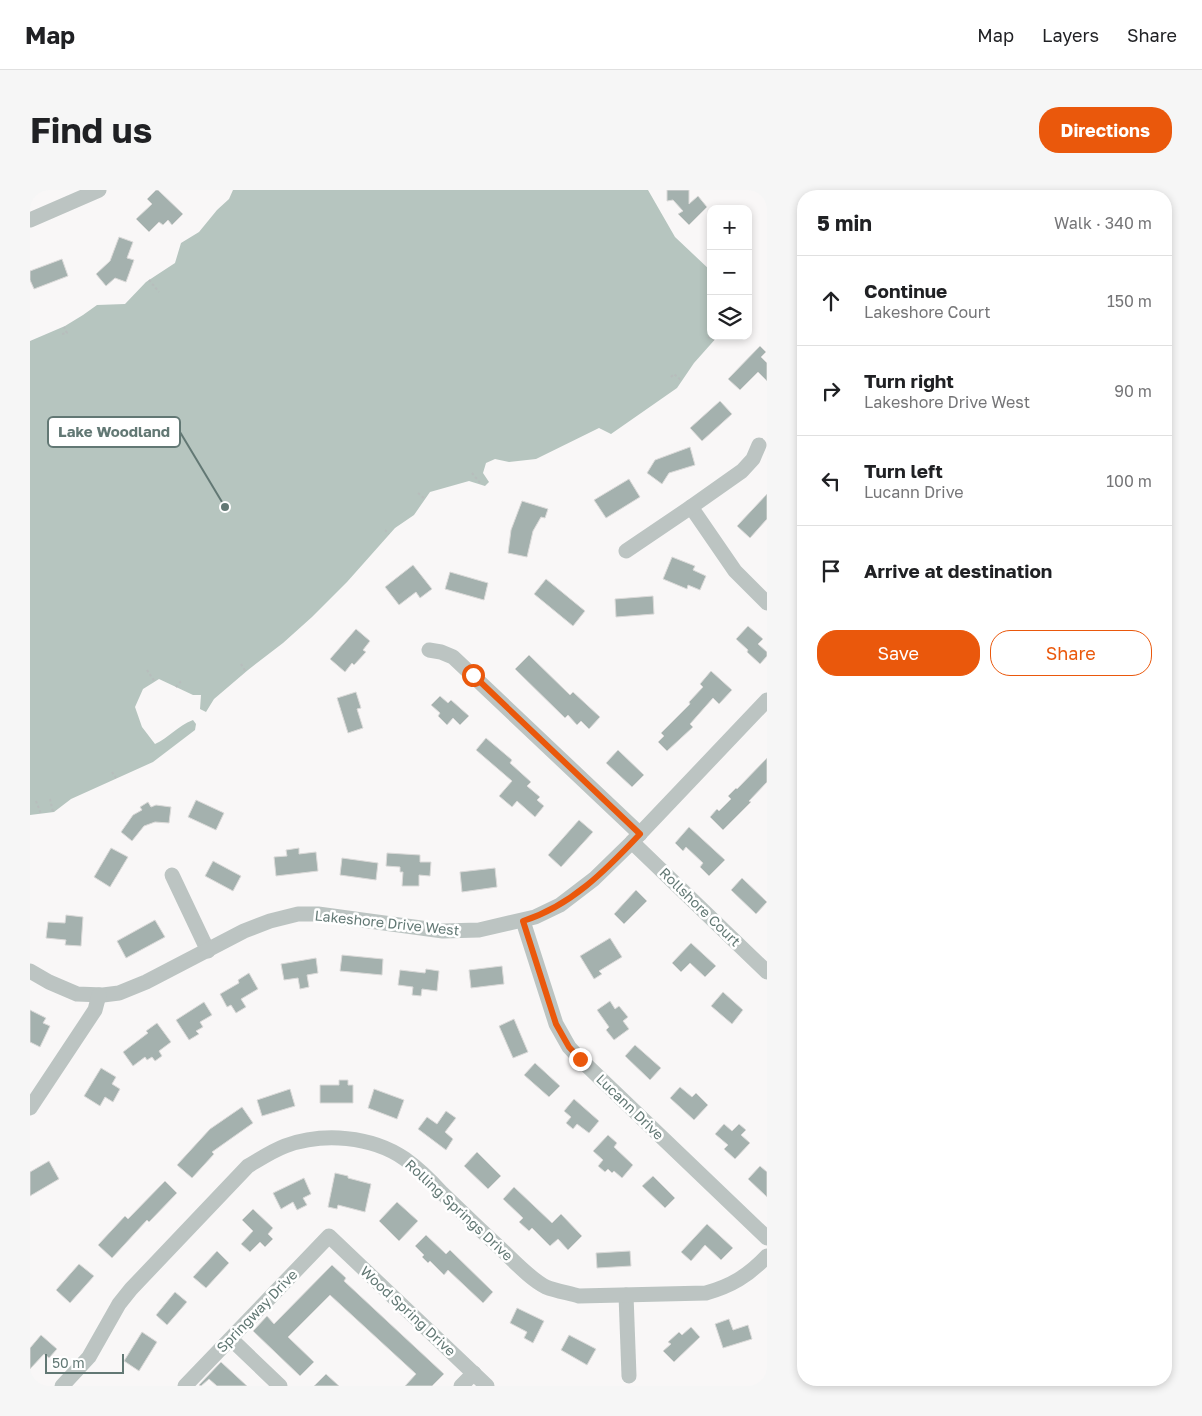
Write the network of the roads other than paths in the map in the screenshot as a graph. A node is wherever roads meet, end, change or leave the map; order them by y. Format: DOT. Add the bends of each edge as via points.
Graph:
graph roads {
  1 [pos="99,190"];
  2 [pos="30,220"];
  3 [pos="759,445"];
  4 [pos="691,507"];
  5 [pos="626,551"];
  6 [pos="767,603"];
  7 [pos="429,650"];
  8 [pos="766,703"];
  9 [pos="636,838"];
  10 [pos="172,874"];
  11 [pos="523,921"];
  12 [pos="208,950"];
  13 [pos="30,971"];
  14 [pos="767,972"];
  15 [pos="99,995"];
  16 [pos="30,1108"];
  17 [pos="329,1236"];
  18 [pos="767,1238"];
  19 [pos="767,1256"];
  20 [pos="626,1295"];
  21 [pos="230,1339"];
  22 [pos="474,1373"];
  23 [pos="629,1376"];
  24 [pos="62,1386"];
  25 [pos="185,1386"];
  26 [pos="280,1386"];
  27 [pos="461,1386"];
  28 [pos="487,1386"];
  1 -- 2 [label="street"];
  3 -- 4 [label="street" via="748,465"];
  4 -- 5 [label="street"];
  4 -- 6 [label="street" via="735,571"];
  7 -- 9 [label="street, Rollshore Court" via="448,654 460,663"];
  8 -- 9 [label="street, Lakeshore Drive West"];
  9 -- 11 [label="street, Lakeshore Drive West" via="584,888 560,905"];
  9 -- 14 [label="street, Rollshore Court"];
  10 -- 12 [label="street"];
  11 -- 12 [label="street, Lakeshore Drive West" via="479,930 443,931 298,914 244,931"];
  11 -- 18 [label="street, Lucann Drive" via="556,1024 569,1047"];
  12 -- 15 [label="street, Lakeshore Drive West" via="146,982"];
  13 -- 15 [label="street, Lakeshore Drive West" via="66,990"];
  15 -- 16 [label="street" via="95,1010"];
  17 -- 21 [label="street, Springway Drive"];
  17 -- 22 [label="street, Wood Spring Drive"];
  19 -- 20 [label="street, Rolling Springs Drive" via="739,1280 706,1293"];
  20 -- 23 [label="street"];
  20 -- 24 [label="street, Rolling Springs Drive" via="579,1296 546,1287 405,1159 382,1147 360,1141 321,1138 285,1146 248,1166 131,1288 88,1356"];
  21 -- 25 [label="street, Springway Drive"];
  21 -- 26 [label="street"];
  22 -- 27 [label="street"];
  22 -- 28 [label="street, Wood Spring Drive"];
}
